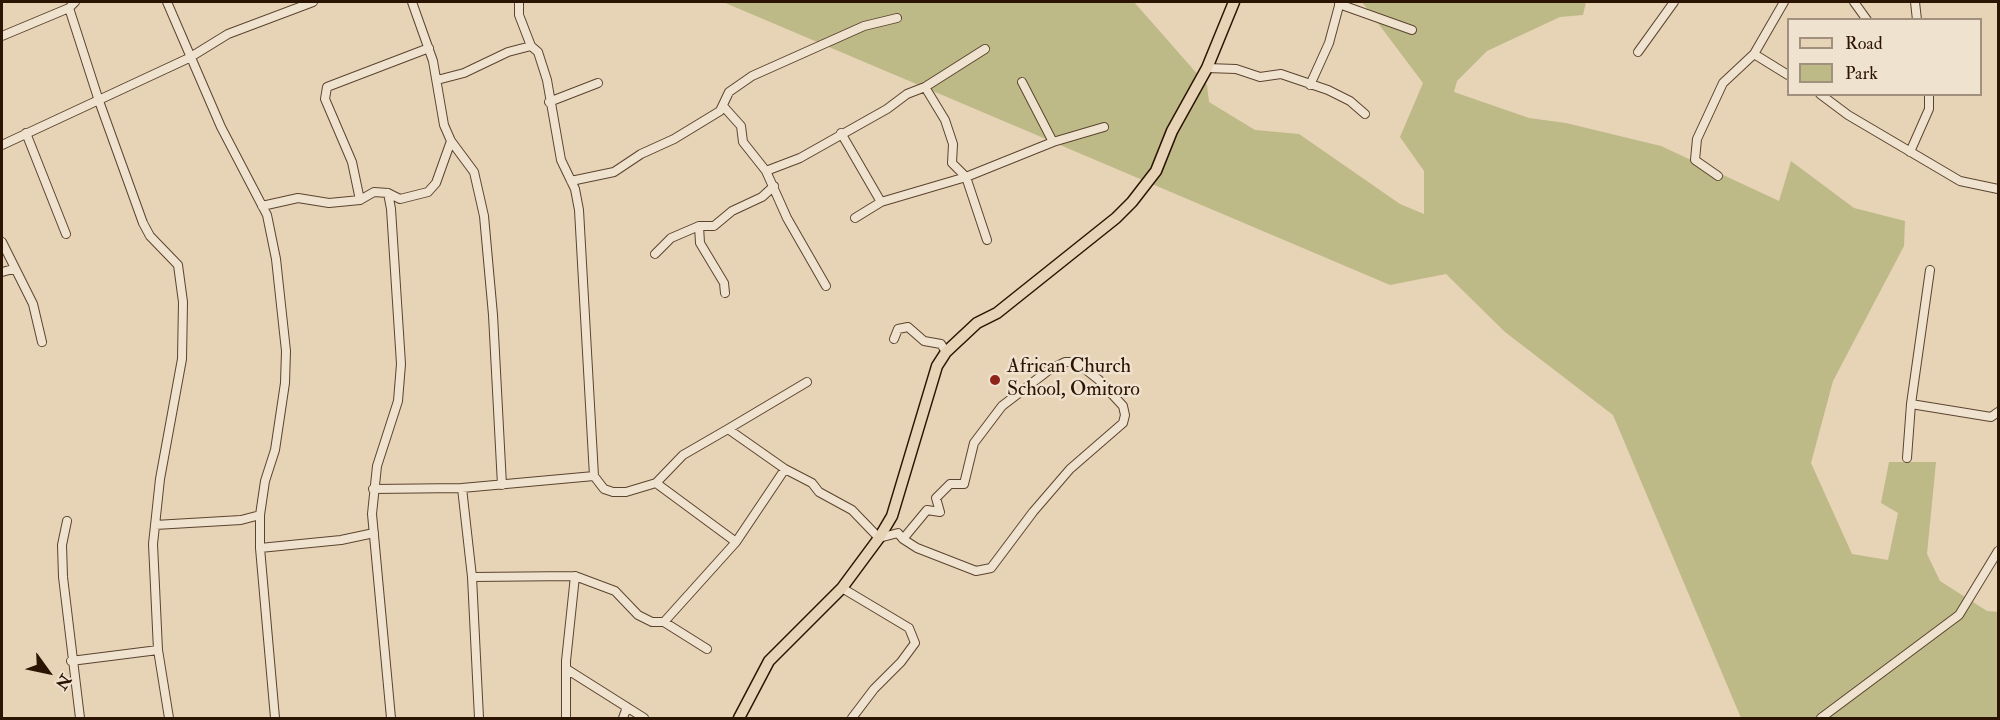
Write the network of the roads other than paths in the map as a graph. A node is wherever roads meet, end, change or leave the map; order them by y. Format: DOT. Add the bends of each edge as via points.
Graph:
graph roads {
  1 [pos="167,2"];
  2 [pos="280,2"];
  3 [pos="312,2"];
  4 [pos="412,2"];
  5 [pos="519,2"];
  6 [pos="1234,2"];
  7 [pos="1674,2"];
  8 [pos="1784,2"];
  9 [pos="1854,2"];
  10 [pos="1916,2"];
  11 [pos="1340,3"];
  12 [pos="72,5"];
  13 [pos="291,9"];
  14 [pos="897,18"];
  15 [pos="1866,18"];
  16 [pos="1917,18"];
  17 [pos="1412,30"];
  18 [pos="2,36"];
  19 [pos="531,46"];
  20 [pos="429,48"];
  21 [pos="985,49"];
  22 [pos="1638,52"];
  23 [pos="1754,54"];
  24 [pos="189,58"];
  25 [pos="1207,68"];
  26 [pos="1787,74"];
  27 [pos="437,80"];
  28 [pos="1022,82"];
  29 [pos="598,83"];
  30 [pos="1310,85"];
  31 [pos="926,87"];
  32 [pos="1823,96"];
  33 [pos="1929,96"];
  34 [pos="99,101"];
  35 [pos="549,102"];
  36 [pos="723,106"];
  37 [pos="1365,114"];
  38 [pos="1104,127"];
  39 [pos="26,133"];
  40 [pos="841,133"];
  41 [pos="451,141"];
  42 [pos="1053,142"];
  43 [pos="2,146"];
  44 [pos="1910,152"];
  45 [pos="460,153"];
  46 [pos="446,154"];
  47 [pos="766,171"];
  48 [pos="1718,176"];
  49 [pos="966,177"];
  50 [pos="571,181"];
  51 [pos="774,186"];
  52 [pos="1998,189"];
  53 [pos="387,193"];
  54 [pos="360,200"];
  55 [pos="881,202"];
  56 [pos="262,206"];
  57 [pos="855,218"];
  58 [pos="699,226"];
  59 [pos="66,234"];
  60 [pos="987,240"];
  61 [pos="2,242"];
  62 [pos="655,254"];
  63 [pos="13,269"];
  64 [pos="1930,270"];
  65 [pos="2,272"];
  66 [pos="826,286"];
  67 [pos="725,293"];
  68 [pos="894,339"];
  69 [pos="42,342"];
  70 [pos="946,352"];
  71 [pos="807,382"];
  72 [pos="1911,404"];
  73 [pos="1998,412"];
  74 [pos="728,429"];
  75 [pos="1907,458"];
  76 [pos="785,469"];
  77 [pos="594,476"];
  78 [pos="656,483"];
  79 [pos="502,485"];
  80 [pos="462,488"];
  81 [pos="373,489"];
  82 [pos="260,515"];
  83 [pos="67,520"];
  84 [pos="155,525"];
  85 [pos="374,533"];
  86 [pos="879,538"];
  87 [pos="903,539"];
  88 [pos="736,542"];
  89 [pos="260,549"];
  90 [pos="1998,551"];
  91 [pos="575,576"];
  92 [pos="472,577"];
  93 [pos="842,588"];
  94 [pos="664,622"];
  95 [pos="707,649"];
  96 [pos="158,650"];
  97 [pos="71,661"];
  98 [pos="568,670"];
  99 [pos="627,707"];
  100 [pos="80,718"];
  101 [pos="169,718"];
  102 [pos="275,718"];
  103 [pos="390,718"];
  104 [pos="479,718"];
  105 [pos="566,718"];
  106 [pos="623,718"];
  107 [pos="644,718"];
  108 [pos="739,718"];
  109 [pos="852,718"];
  110 [pos="1821,718"];
  1 -- 24 [label="street"];
  2 -- 13 [label="street"];
  3 -- 13 [label="street"];
  4 -- 20 [label="street"];
  5 -- 19 [label="street" via="519,15"];
  6 -- 25 [label="main road"];
  7 -- 22 [label="street"];
  8 -- 23 [label="street"];
  9 -- 15 [label="street"];
  10 -- 16 [label="street"];
  11 -- 17 [label="street"];
  11 -- 30 [label="street" via="1329,43"];
  12 -- 18 [label="street"];
  12 -- 34 [label="street"];
  13 -- 24 [label="street" via="228,34"];
  14 -- 36 [label="street" via="864,26 752,76 729,92"];
  19 -- 27 [label="street"];
  19 -- 35 [label="street" via="538,52"];
  20 -- 27 [label="street"];
  20 -- 54 [label="street" via="327,87 325,99 351,162"];
  21 -- 31 [label="street"];
  23 -- 26 [label="street"];
  23 -- 48 [label="street" via="1723,83 1697,139 1695,160"];
  24 -- 34 [label="street"];
  24 -- 56 [label="street"];
  25 -- 30 [label="street" via="1236,69 1260,76 1281,74"];
  25 -- 70 [label="main road" via="1172,131 1156,171 1132,202 997,313 977,323"];
  27 -- 41 [label="street"];
  28 -- 42 [label="street"];
  29 -- 35 [label="street"];
  30 -- 37 [label="street" via="1350,101"];
  31 -- 40 [label="street"];
  31 -- 49 [label="street" via="945,120 953,144 952,163"];
  32 -- 44 [label="street"];
  33 -- 44 [label="street" via="1929,109"];
  34 -- 39 [label="street"];
  34 -- 84 [label="street" via="143,223 178,265 183,302 182,359"];
  35 -- 50 [label="street" via="561,160"];
  36 -- 47 [label="street" via="741,126 743,142"];
  36 -- 50 [label="street" via="711,117 614,172"];
  38 -- 42 [label="street"];
  39 -- 43 [label="street"];
  39 -- 59 [label="street"];
  40 -- 47 [label="street" via="800,158"];
  40 -- 55 [label="street"];
  41 -- 45 [label="street"];
  41 -- 46 [label="street"];
  42 -- 49 [label="street"];
  44 -- 52 [label="street" via="1960,181"];
  45 -- 46 [label="street"];
  45 -- 79 [label="street" via="474,172 484,216"];
  46 -- 53 [label="street" via="436,183 428,192 400,199"];
  47 -- 51 [label="street"];
  49 -- 55 [label="street"];
  49 -- 60 [label="street"];
  50 -- 77 [label="street" via="583,251"];
  51 -- 58 [label="street" via="714,226"];
  51 -- 66 [label="street" via="787,218"];
  53 -- 54 [label="street" via="374,192"];
  53 -- 81 [label="street" via="400,364 398,401"];
  54 -- 56 [label="street" via="329,203 298,198"];
  55 -- 57 [label="street"];
  56 -- 82 [label="street" via="276,259 286,351 278,429"];
  58 -- 62 [label="street" via="671,238"];
  58 -- 67 [label="street" via="700,243 724,283"];
  61 -- 63 [label="street"];
  63 -- 65 [label="street"];
  63 -- 69 [label="street" via="33,304"];
  64 -- 72 [label="street"];
  68 -- 70 [label="street" via="898,329 908,327 924,341 941,344"];
  70 -- 86 [label="main road" via="937,366 892,516"];
  71 -- 74 [label="street"];
  72 -- 73 [label="street" via="1991,417"];
  72 -- 75 [label="street"];
  74 -- 76 [label="street"];
  74 -- 78 [label="street" via="683,455"];
  76 -- 86 [label="street" via="852,510"];
  76 -- 88 [label="street"];
  77 -- 78 [label="street" via="604,489 613,492"];
  77 -- 79 [label="street"];
  78 -- 88 [label="street"];
  79 -- 80 [label="street"];
  80 -- 81 [label="street"];
  80 -- 92 [label="street"];
  81 -- 85 [label="street"];
  82 -- 84 [label="street" via="220,522"];
  82 -- 89 [label="street"];
  83 -- 97 [label="street" via="62,545"];
  84 -- 96 [label="street"];
  85 -- 89 [label="street"];
  85 -- 103 [label="street"];
  86 -- 87 [label="street" via="898,533"];
  86 -- 93 [label="main road"];
  87 -- 87 [label="street" via="976,572 991,568 1071,469 1123,423 1123,406 1076,362 1065,362 1050,370 1002,406 974,443 964,484 950,484 936,498 940,512 927,510"];
  88 -- 94 [label="street"];
  89 -- 102 [label="street"];
  90 -- 110 [label="street" via="1959,615"];
  91 -- 92 [label="street"];
  91 -- 94 [label="street" via="615,591 638,615 652,622"];
  91 -- 98 [label="street"];
  92 -- 104 [label="street"];
  93 -- 108 [label="main road" via="769,661"];
  93 -- 109 [label="street" via="909,628 915,643"];
  94 -- 95 [label="street"];
  96 -- 97 [label="street"];
  96 -- 101 [label="street"];
  97 -- 100 [label="street"];
  98 -- 99 [label="street"];
  98 -- 105 [label="street"];
  99 -- 106 [label="street"];
  99 -- 107 [label="street"];
}
